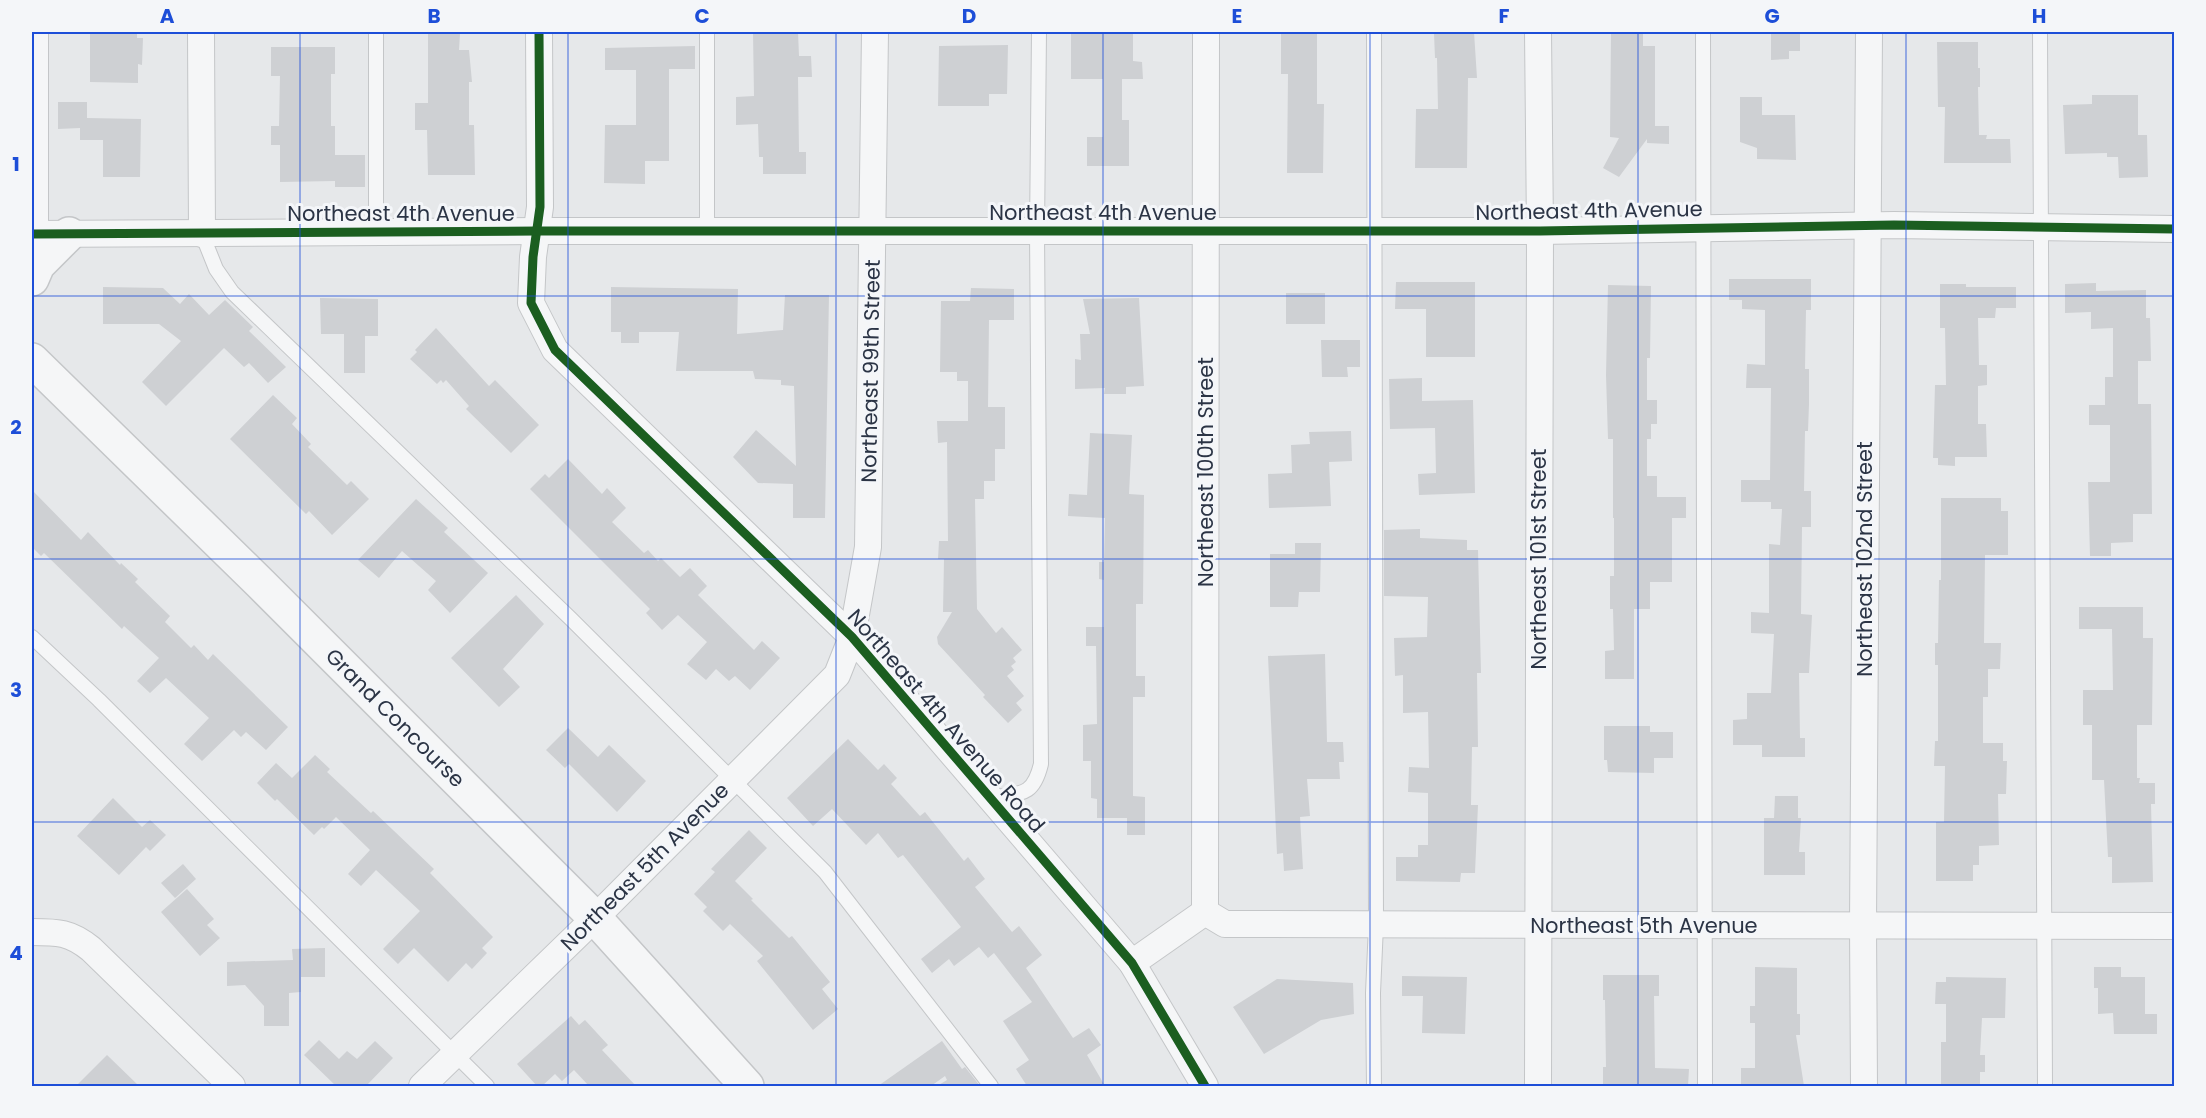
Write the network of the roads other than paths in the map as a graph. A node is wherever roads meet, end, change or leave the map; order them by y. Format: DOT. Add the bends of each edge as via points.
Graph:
graph roads {
  1 [pos="41,32"];
  2 [pos="201,32"];
  3 [pos="376,32"];
  4 [pos="539,32"];
  5 [pos="707,32"];
  6 [pos="875,32"];
  7 [pos="1039,32"];
  8 [pos="1206,32"];
  9 [pos="1374,32"];
  10 [pos="1538,32"];
  11 [pos="1703,32"];
  12 [pos="1869,32"];
  13 [pos="2040,32"];
  14 [pos="1868,225"];
  15 [pos="2041,227"];
  16 [pos="1704,228"];
  17 [pos="2175,229"];
  18 [pos="1207,230"];
  19 [pos="538,231"];
  20 [pos="707,231"];
  21 [pos="873,231"];
  22 [pos="1037,231"];
  23 [pos="1375,231"];
  24 [pos="1540,231"];
  25 [pos="376,232"];
  26 [pos="47,234"];
  27 [pos="202,234"];
  28 [pos="32,279"];
  29 [pos="32,360"];
  30 [pos="32,637"];
  31 [pos="852,637"];
  32 [pos="732,780"];
  33 [pos="990,798"];
  34 [pos="1204,912"];
  35 [pos="595,918"];
  36 [pos="1376,925"];
  37 [pos="1537,926"];
  38 [pos="1705,926"];
  39 [pos="1863,926"];
  40 [pos="2044,926"];
  41 [pos="2175,926"];
  42 [pos="32,932"];
  43 [pos="1132,963"];
  44 [pos="455,1053"];
  45 [pos="232,1086"];
  46 [pos="422,1086"];
  47 [pos="487,1086"];
  48 [pos="747,1086"];
  49 [pos="991,1086"];
  50 [pos="1205,1086"];
  51 [pos="1374,1086"];
  52 [pos="1538,1086"];
  53 [pos="1705,1086"];
  54 [pos="1864,1086"];
  55 [pos="2045,1086"];
  1 -- 26 [label="lane"];
  2 -- 27 [label="street"];
  3 -- 25 [label="lane"];
  4 -- 19 [label="street, Northeast 4th Avenue Road"];
  5 -- 20 [label="lane"];
  6 -- 21 [label="street, Northeast 99th Street"];
  7 -- 22 [label="lane"];
  8 -- 18 [label="street, Northeast 100th Street"];
  9 -- 23 [label="lane"];
  10 -- 24 [label="street, Northeast 101st Street"];
  11 -- 16 [label="lane"];
  12 -- 14 [label="street, Northeast 102nd Street"];
  13 -- 15 [label="lane"];
  14 -- 15 [label="street, Northeast 4th Avenue"];
  14 -- 16 [label="street, Northeast 4th Avenue"];
  14 -- 39 [label="street, Northeast 102nd Street"];
  15 -- 17 [label="street, Northeast 4th Avenue"];
  15 -- 40 [label="lane"];
  16 -- 24 [label="street, Northeast 4th Avenue"];
  16 -- 38 [label="lane"];
  18 -- 22 [label="street, Northeast 4th Avenue"];
  18 -- 23 [label="street, Northeast 4th Avenue"];
  18 -- 34 [label="street, Northeast 100th Street"];
  19 -- 20 [label="street, Northeast 4th Avenue"];
  19 -- 25 [label="street, Northeast 4th Avenue"];
  19 -- 31 [label="street, Northeast 4th Avenue Road" via="531,303 555,350"];
  20 -- 21 [label="street, Northeast 4th Avenue"];
  21 -- 22 [label="street, Northeast 4th Avenue"];
  21 -- 31 [label="street, Northeast 99th Street" via="868,547"];
  22 -- 33 [label="lane" via="1041,764 1030,790"];
  23 -- 24 [label="street, Northeast 4th Avenue"];
  23 -- 36 [label="lane"];
  24 -- 37 [label="street, Northeast 101st Street"];
  25 -- 27 [label="street, Northeast 4th Avenue"];
  26 -- 27 [label="street, Northeast 4th Avenue"];
  26 -- 28 [label="street"];
  27 -- 32 [label="lane" via="216,269 232,292"];
  29 -- 35 [label="street, Grand Concourse"];
  30 -- 44 [label="lane"];
  31 -- 32 [label="street, Northeast 5th Avenue" via="837,675"];
  31 -- 33 [label="street, Northeast 4th Avenue Road"];
  32 -- 35 [label="street, Northeast 5th Avenue"];
  32 -- 49 [label="lane" via="825,872"];
  33 -- 43 [label="street, Northeast 4th Avenue Road"];
  34 -- 36 [label="street, Northeast 5th Avenue" via="1225,924"];
  34 -- 43 [label="street"];
  35 -- 44 [label="street, Northeast 5th Avenue"];
  35 -- 48 [label="street, Grand Concourse"];
  36 -- 37 [label="street, Northeast 5th Avenue"];
  36 -- 51 [label="lane"];
  37 -- 38 [label="street, Northeast 5th Avenue"];
  37 -- 52 [label="street, Northeast 101st Street"];
  38 -- 39 [label="street, Northeast 5th Avenue"];
  38 -- 53 [label="lane"];
  39 -- 40 [label="street, Northeast 5th Avenue"];
  39 -- 54 [label="street, Northeast 102nd Street"];
  40 -- 41 [label="street, Northeast 5th Avenue"];
  40 -- 55 [label="lane"];
  42 -- 45 [label="street" via="58,932 77,938 92,949"];
  43 -- 50 [label="street, Northeast 4th Avenue Road"];
  44 -- 46 [label="street, Northeast 5th Avenue"];
  44 -- 47 [label="lane"];
}
